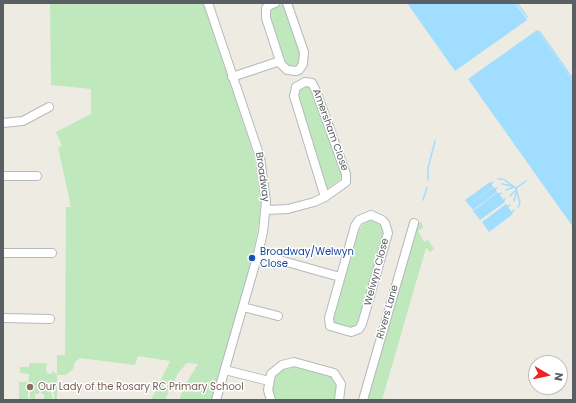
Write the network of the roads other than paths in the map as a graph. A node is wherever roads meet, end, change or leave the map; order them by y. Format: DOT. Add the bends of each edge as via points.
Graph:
graph roads {
  1 [pos="208,3"];
  2 [pos="275,3"];
  3 [pos="287,3"];
  4 [pos="280,61"];
  5 [pos="232,77"];
  6 [pos="300,77"];
  7 [pos="48,107"];
  8 [pos="3,123"];
  9 [pos="3,176"];
  10 [pos="37,176"];
  11 [pos="325,197"];
  12 [pos="266,210"];
  13 [pos="414,223"];
  14 [pos="3,253"];
  15 [pos="52,254"];
  16 [pos="258,254"];
  17 [pos="340,277"];
  18 [pos="243,307"];
  19 [pos="278,316"];
  20 [pos="3,318"];
  21 [pos="50,318"];
  22 [pos="225,370"];
  23 [pos="269,381"];
  24 [pos="216,400"];
  25 [pos="271,400"];
  26 [pos="339,400"];
  27 [pos="363,400"];
  1 -- 5 [label="street, Broadway"];
  2 -- 4 [label="street" via="266,8 266,18"];
  3 -- 6 [label="street" via="304,52"];
  4 -- 5 [label="street"];
  4 -- 6 [label="street" via="287,70"];
  5 -- 12 [label="street, Broadway" via="260,157"];
  6 -- 11 [label="street, Amersham Close" via="294,96"];
  6 -- 11 [label="street, Amersham Close" via="312,84 316,91 347,178 343,185"];
  7 -- 8 [label="street" via="23,121"];
  9 -- 10 [label="street"];
  11 -- 12 [label="street, Amersham Close" via="288,209"];
  12 -- 16 [label="street, Broadway"];
  13 -- 27 [label="street, Rivers Lane"];
  14 -- 15 [label="street"];
  16 -- 17 [label="street"];
  16 -- 18 [label="street, Broadway"];
  17 -- 17 [label="street, Welwyn Close" via="359,220 371,216 382,220 388,233 362,324 356,331 333,328 328,323"];
  18 -- 19 [label="street"];
  18 -- 22 [label="street, Broadway"];
  20 -- 21 [label="street"];
  22 -- 23 [label="street"];
  22 -- 24 [label="street, Broadway"];
  23 -- 25 [label="street"];
  23 -- 26 [label="street" via="276,368 288,363 300,363 329,370 334,373 340,384"];
}
